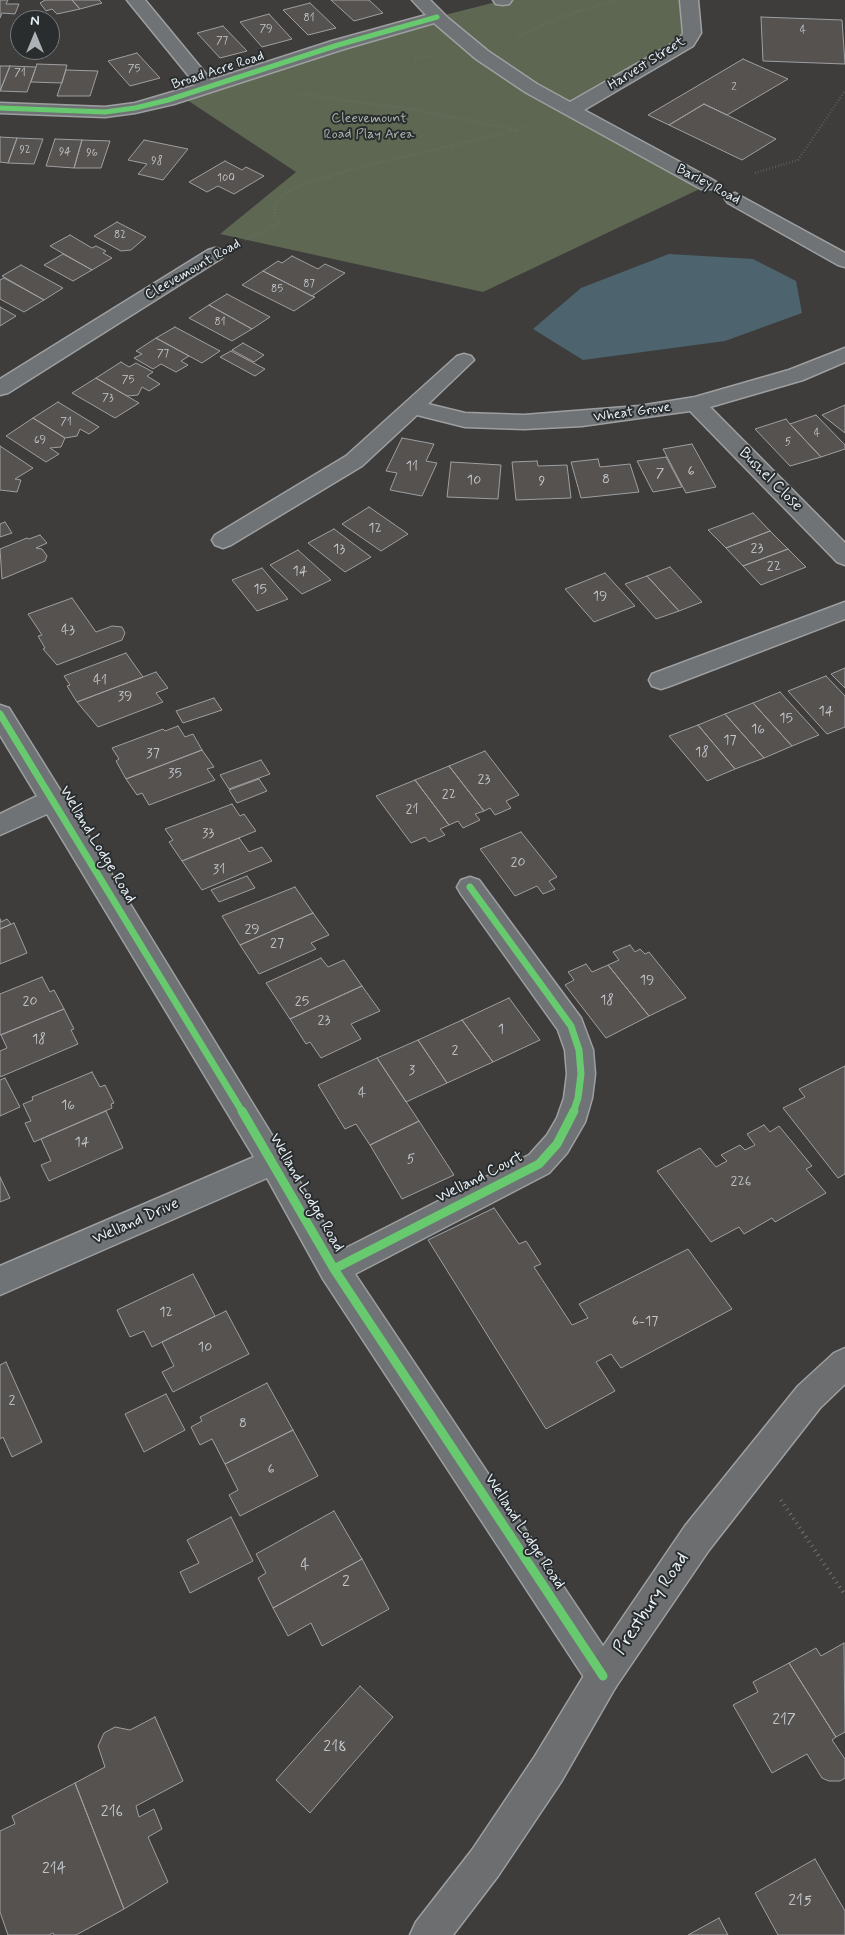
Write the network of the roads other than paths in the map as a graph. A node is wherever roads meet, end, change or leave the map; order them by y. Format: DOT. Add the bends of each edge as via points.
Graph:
graph roads {
  1 [pos="136,0"];
  2 [pos="421,0"];
  3 [pos="689,0"];
  4 [pos="437,17"];
  5 [pos="207,87"];
  6 [pos="0,108"];
  7 [pos="570,110"];
  8 [pos="708,185"];
  9 [pos="735,199"];
  10 [pos="215,254"];
  11 [pos="845,261"];
  12 [pos="845,354"];
  13 [pos="464,360"];
  14 [pos="0,388"];
  15 [pos="695,404"];
  16 [pos="412,407"];
  17 [pos="223,540"];
  18 [pos="845,556"];
  19 [pos="845,610"];
  20 [pos="661,680"];
  21 [pos="0,714"];
  22 [pos="53,800"];
  23 [pos="0,826"];
  24 [pos="470,887"];
  25 [pos="273,1162"];
  26 [pos="334,1269"];
  27 [pos="0,1281"];
  28 [pos="845,1363"];
  29 [pos="603,1676"];
  30 [pos="430,1935"];
  1 -- 5 [label="street"];
  2 -- 4 [label="street"];
  3 -- 7 [label="street, Harvest Street" via="692,32 687,42"];
  4 -- 5 [label="street, Broad Acre Road"];
  4 -- 7 [label="street, Barley Road" via="482,55"];
  5 -- 6 [label="street, Broad Acre Road" via="168,100 120,110"];
  7 -- 8 [label="street, Barley Road"];
  9 -- 11 [label="street, Barley Road"];
  10 -- 14 [label="street, Cleevemount Road"];
  12 -- 15 [label="street, Wheat Grove" via="796,375"];
  13 -- 16 [label="street"];
  15 -- 16 [label="street, Wheat Grove" via="582,419 524,422 465,420"];
  15 -- 18 [label="street, Bushel Close"];
  16 -- 17 [label="street" via="354,461"];
  19 -- 20 [label="street"];
  21 -- 22 [label="street, Welland Lodge Road"];
  22 -- 23 [label="street"];
  22 -- 25 [label="street, Welland Lodge Road"];
  24 -- 26 [label="street, Welland Court" via="571,1026 581,1074 576,1106 557,1144 539,1164"];
  25 -- 26 [label="street, Welland Lodge Road"];
  25 -- 27 [label="street, Welland Drive"];
  26 -- 29 [label="street, Welland Lodge Road"];
  28 -- 29 [label="main road, Prestbury Road" via="809,1397 697,1538"];
  29 -- 30 [label="main road, Prestbury Road" via="485,1863"];
}
